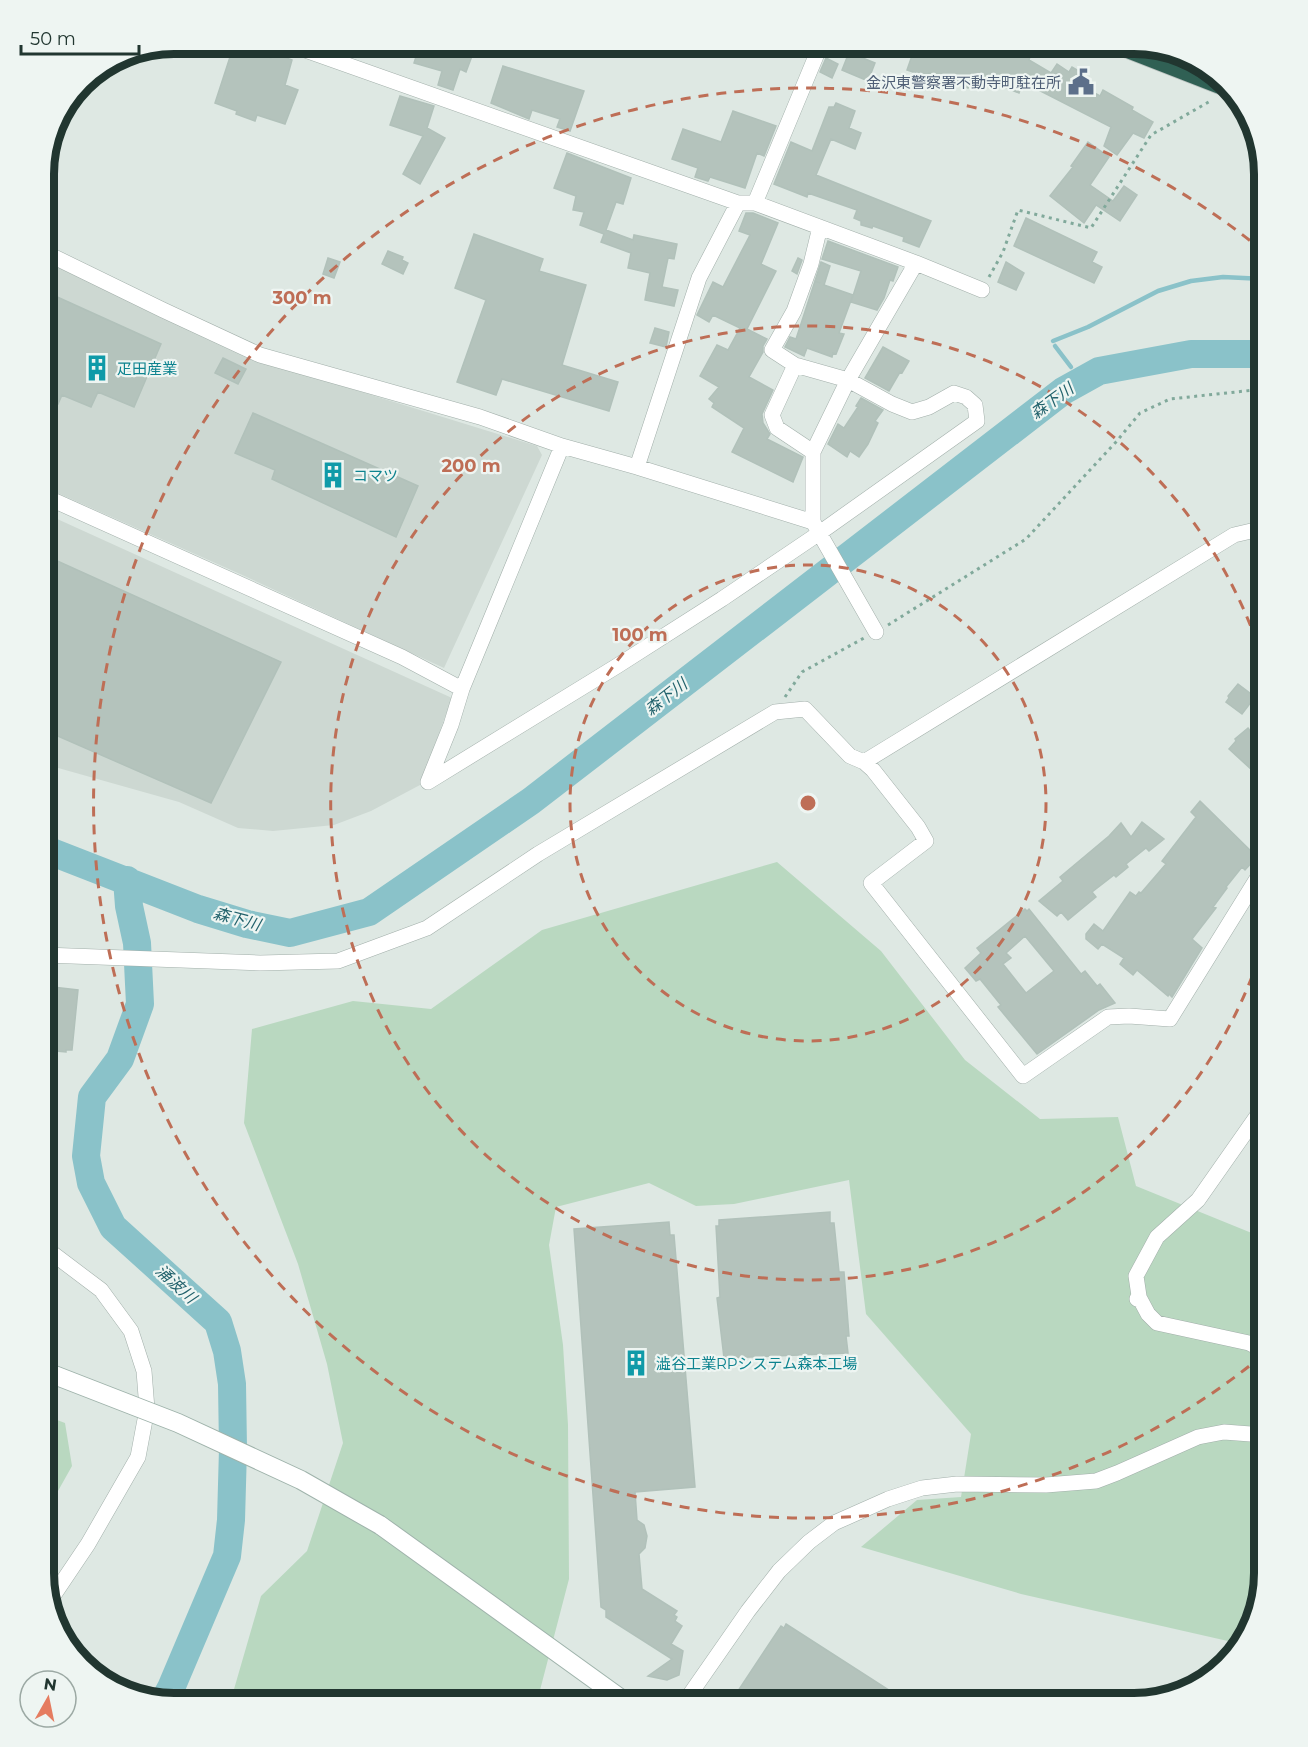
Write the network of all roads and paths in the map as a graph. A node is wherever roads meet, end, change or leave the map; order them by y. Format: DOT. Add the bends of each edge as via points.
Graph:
graph roads {
  1 [pos="316,54"];
  2 [pos="817,54"];
  3 [pos="1137,54"];
  4 [pos="1222,93"];
  5 [pos="738,203"];
  6 [pos="755,203"];
  7 [pos="820,227"];
  8 [pos="54,257"];
  9 [pos="916,262"];
  10 [pos="982,290"];
  11 [pos="795,365"];
  12 [pos="848,380"];
  13 [pos="1254,390"];
  14 [pos="562,446"];
  15 [pos="813,452"];
  16 [pos="638,467"];
  17 [pos="54,500"];
  18 [pos="1254,530"];
  19 [pos="817,532"];
  20 [pos="873,628"];
  21 [pos="462,689"];
  22 [pos="775,712"];
  23 [pos="864,762"];
  24 [pos="1254,883"];
  25 [pos="54,955"];
  26 [pos="1254,1120"];
  27 [pos="54,1255"];
  28 [pos="1254,1345"];
  29 [pos="54,1375"];
  30 [pos="1254,1434"];
  31 [pos="56,1592"];
  32 [pos="612,1693"];
  33 [pos="692,1693"];
  1 -- 5 [label="street"];
  2 -- 6 [label="street"];
  3 -- 4 [label="highway"];
  4 -- 10 [label="path" via="1151,135 1091,228 1018,210 1003,252"];
  5 -- 6 [label="street"];
  5 -- 16 [label="street" via="699,278"];
  6 -- 7 [label="street"];
  7 -- 9 [label="street"];
  7 -- 11 [label="street" via="794,311 772,350"];
  8 -- 14 [label="street" via="260,355 480,417"];
  9 -- 10 [label="street"];
  9 -- 12 [label="street"];
  11 -- 12 [label="street"];
  11 -- 15 [label="street" via="772,415 777,428"];
  12 -- 15 [label="street"];
  12 -- 19 [label="street" via="912,412 954,393 975,405 977,421"];
  13 -- 20 [label="path" via="1170,399 1140,413 1026,539"];
  14 -- 16 [label="street"];
  14 -- 21 [label="street"];
  15 -- 19 [label="street"];
  16 -- 19 [label="street"];
  17 -- 21 [label="street" via="402,657"];
  18 -- 23 [label="street" via="1234,535"];
  19 -- 20 [label="street"];
  19 -- 21 [label="street" via="722,599 428,782"];
  20 -- 22 [label="path" via="802,672"];
  22 -- 23 [label="street" via="805,709 850,756"];
  22 -- 25 [label="street" via="538,855 427,928 338,961 260,963"];
  23 -- 24 [label="street" via="926,842 871,883 1023,1076 1108,1017 1170,1019"];
  26 -- 28 [label="street" via="1198,1200 1157,1237 1136,1276 1137,1299 1157,1323"];
  27 -- 31 [label="street" via="101,1290 131,1331 144,1371 147,1409 138,1457"];
  29 -- 32 [label="street, bridge" via="189,1428 301,1480 380,1525"];
  30 -- 33 [label="street" via="1224,1432 1198,1437 1096,1481 922,1488 834,1523 779,1571"];
}
